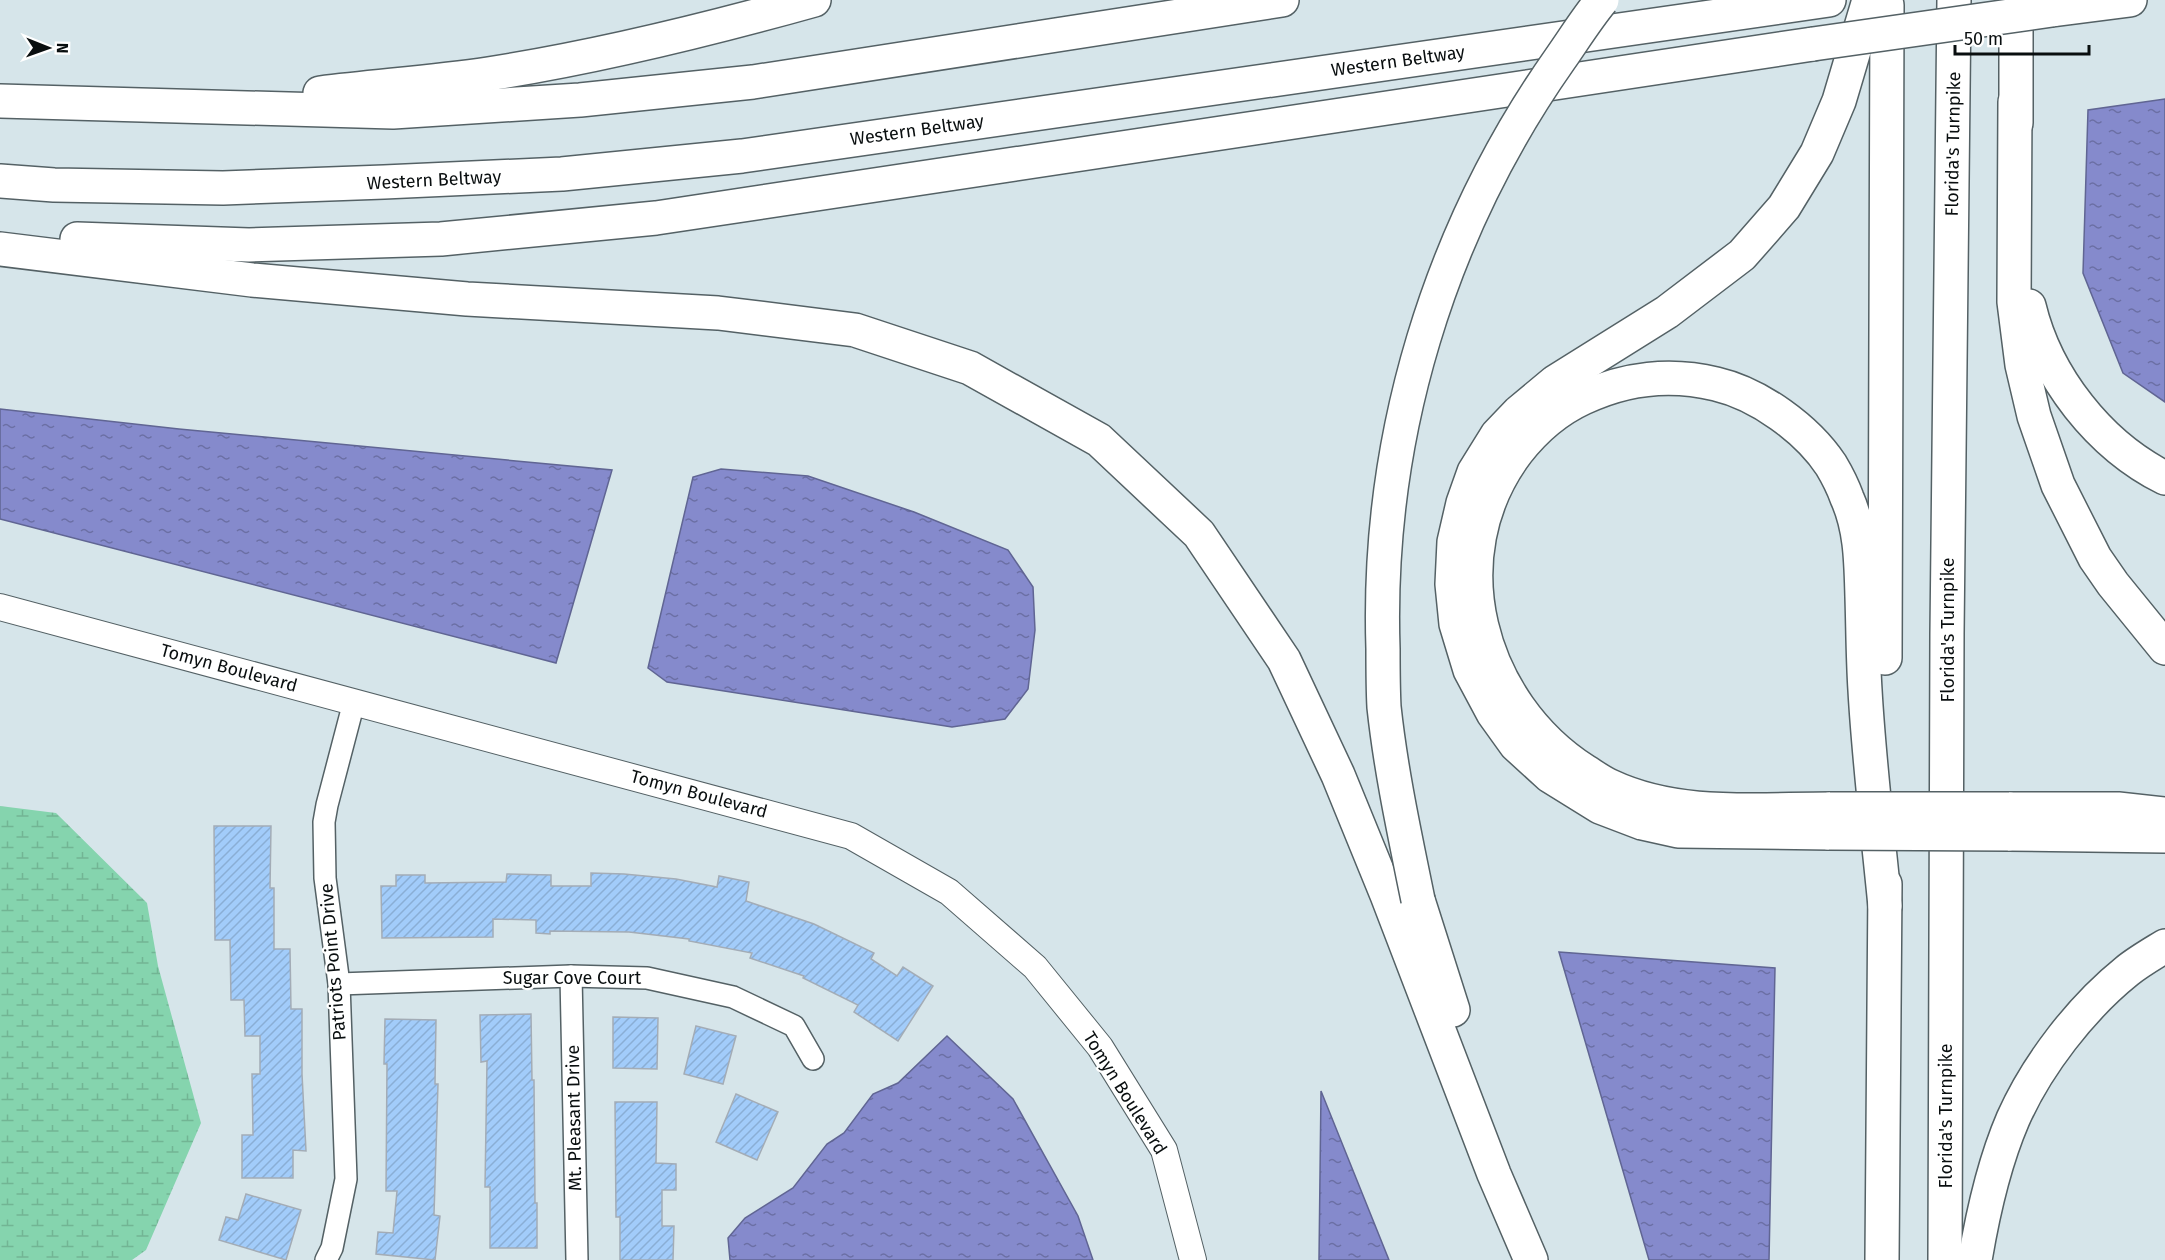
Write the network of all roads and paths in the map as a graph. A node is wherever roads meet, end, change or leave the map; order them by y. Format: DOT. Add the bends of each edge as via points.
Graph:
graph roads {
  1 [pos="814,0"];
  2 [pos="1282,0"];
  3 [pos="1602,0"];
  4 [pos="1869,0"];
  5 [pos="1887,0"];
  6 [pos="1954,0"];
  7 [pos="2016,0"];
  8 [pos="2130,0"];
  9 [pos="1822,1"];
  10 [pos="0,102"];
  11 [pos="2015,102"];
  12 [pos="190,107"];
  13 [pos="0,181"];
  14 [pos="0,236"];
  15 [pos="0,249"];
  16 [pos="2165,478"];
  17 [pos="0,607"];
  18 [pos="2165,648"];
  19 [pos="354,702"];
  20 [pos="2165,814"];
  21 [pos="1829,821"];
  22 [pos="2009,822"];
  23 [pos="2165,836"];
  24 [pos="1403,897"];
  25 [pos="1885,906"];
  26 [pos="2165,946"];
  27 [pos="571,975"];
  28 [pos="339,984"];
  29 [pos="813,1059"];
  30 [pos="326,1260"];
  31 [pos="577,1260"];
  32 [pos="1193,1260"];
  33 [pos="1531,1260"];
  34 [pos="1882,1260"];
  35 [pos="1945,1260"];
  36 [pos="1975,1260"];
  1 -- 12 [label="highway" via="610,52 487,74"];
  2 -- 12 [label="highway" via="753,82 580,100 393,112"];
  3 -- 24 [label="highway, bridge" via="1528,104 1477,199 1435,300 1405,404 1388,500 1381,596 1384,706 1399,808"];
  4 -- 21 [label="highway" via="1839,101 1817,153 1784,207 1742,255 1667,312 1556,382 1497,435 1474,472 1463,502 1452,573 1456,624 1470,670 1516,745 1550,776 1600,807 1678,831"];
  5 -- 25 [label="highway"];
  6 -- 35 [label="highway, Florida's Turnpike"];
  7 -- 11 [label="highway"];
  8 -- 14 [label="highway, bridge" via="657,218 441,239 261,245"];
  9 -- 13 [label="highway, Western Beltway" via="742,156 562,174 224,188"];
  10 -- 12 [label="highway"];
  11 -- 16 [label="highway" via="2025,290 2043,348 2087,417 2115,446"];
  11 -- 18 [label="highway" via="2014,302 2022,365 2034,416 2058,485 2095,558"];
  15 -- 24 [label="highway" via="252,280 467,299 717,314 855,330 970,368 1099,440 1199,534 1284,660 1338,775"];
  17 -- 19 [label="street, Tomyn Boulevard"];
  19 -- 28 [label="street, Patriots Point Drive" via="324,822 325,878"];
  19 -- 32 [label="street, Tomyn Boulevard" via="851,836 949,892 1035,967 1101,1047 1164,1150"];
  20 -- 22 [label="highway" via="2118,809"];
  21 -- 22 [label="highway, bridge"];
  21 -- 25 [label="highway" via="1682,808 1609,786 1568,760 1534,729 1516,704 1494,666 1480,621 1475,584 1477,545 1486,504 1503,470 1532,433 1568,405 1606,387 1642,379 1693,378 1731,388 1766,404 1798,429 1831,465 1849,501 1860,542 1865,693"];
  22 -- 23 [label="highway"];
  24 -- 33 [label="highway" via="1502,1160"];
  25 -- 34 [label="highway"];
  26 -- 36 [label="highway" via="2127,971 2083,1013 2044,1064 2014,1119 1992,1179"];
  27 -- 28 [label="street, Sugar Cove Court"];
  27 -- 29 [label="street, Sugar Cove Court" via="647,978 733,997 794,1026"];
  27 -- 31 [label="street, Mt. Pleasant Drive"];
  28 -- 30 [label="street, Patriots Point Drive" via="346,1179"];
}
